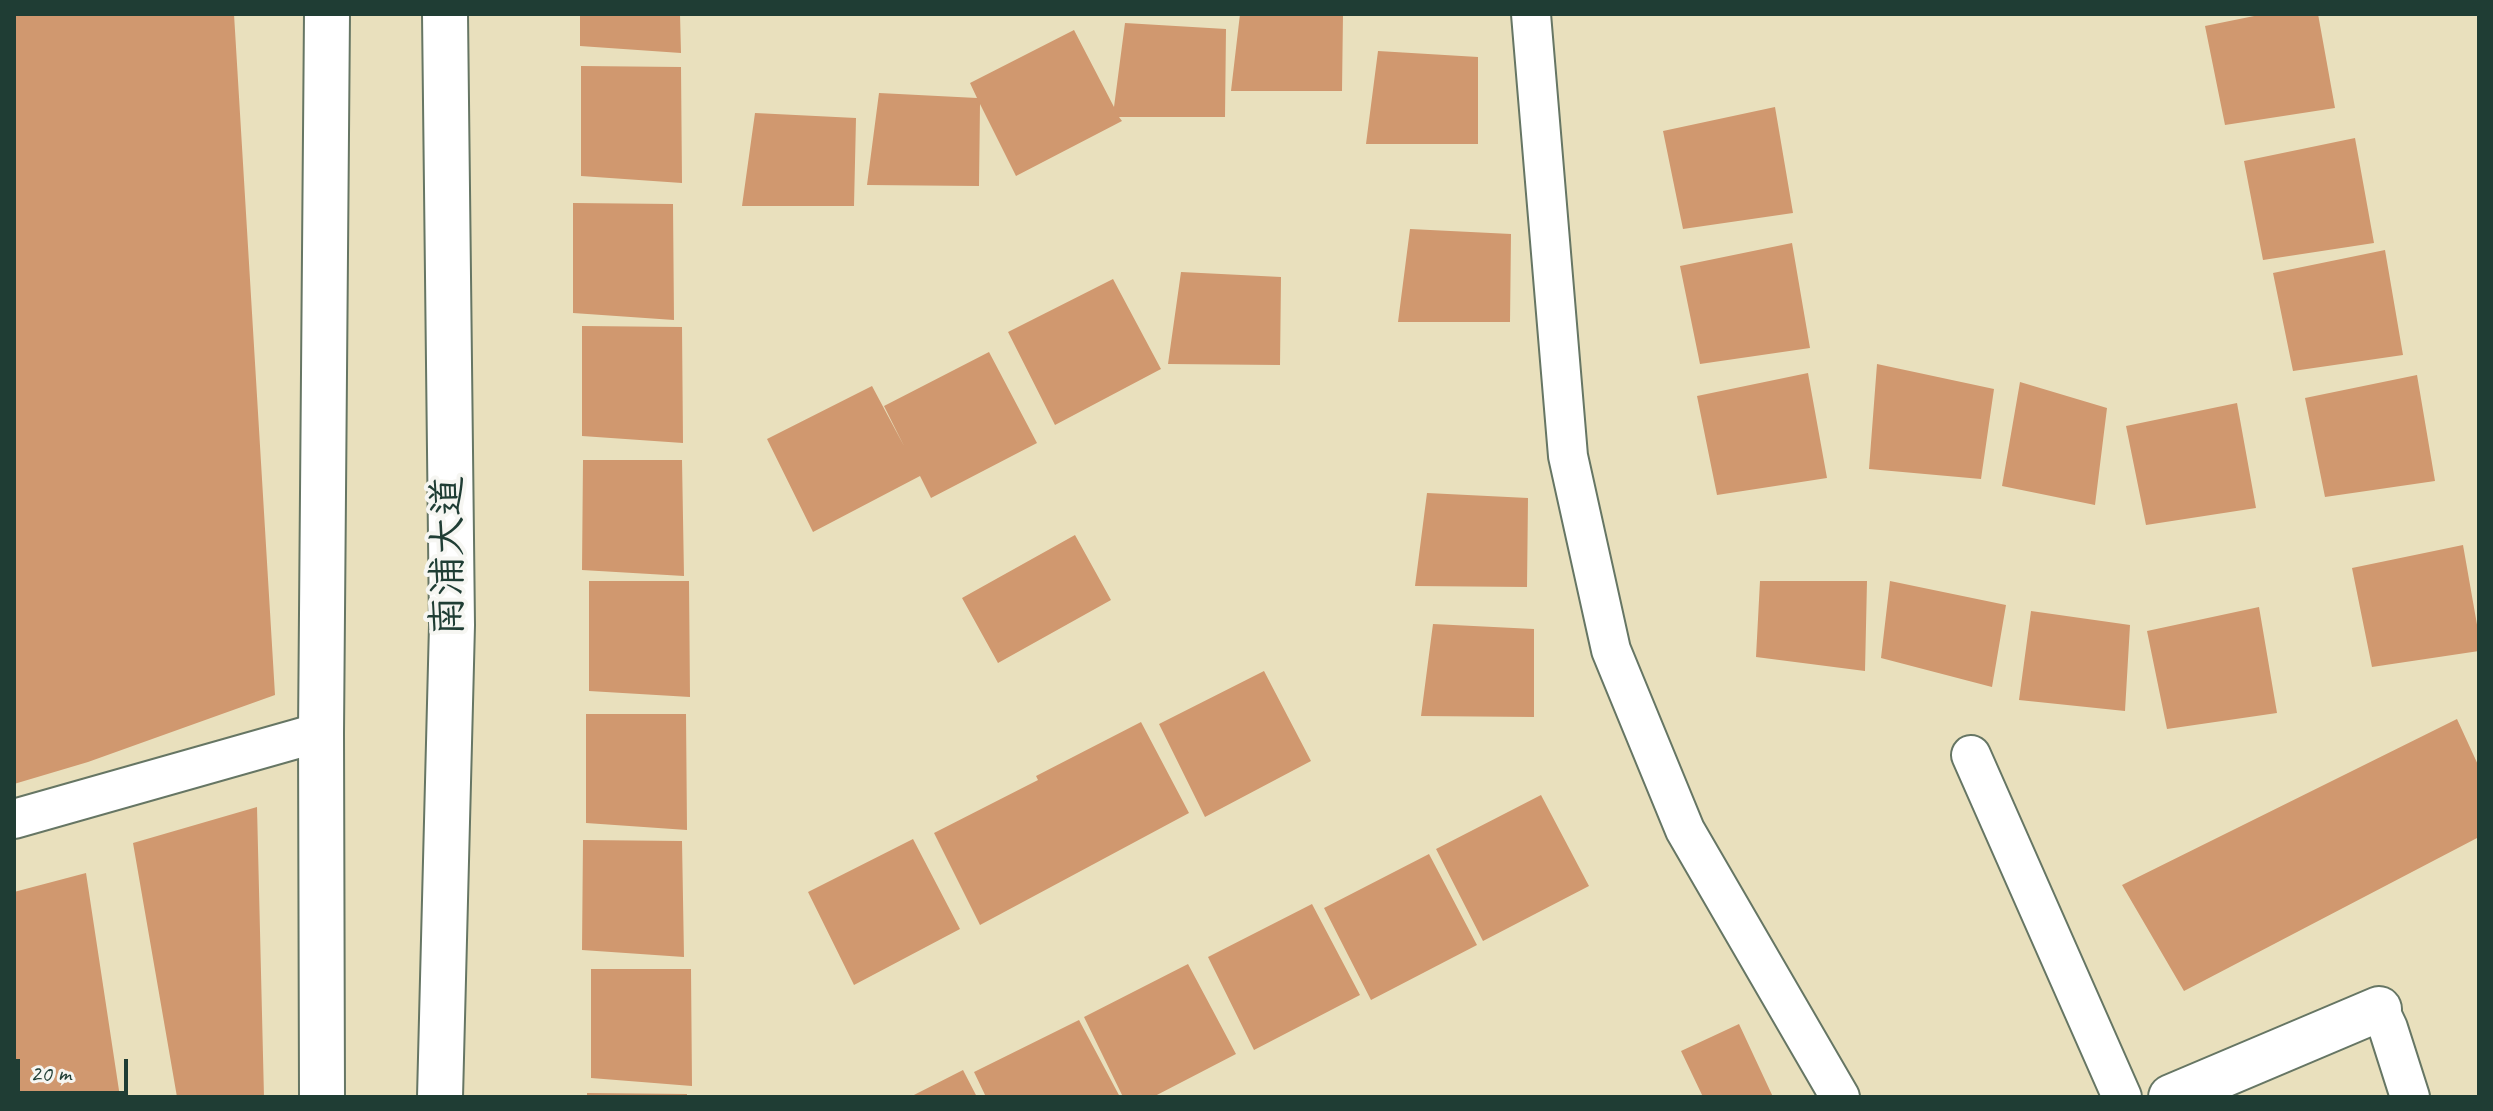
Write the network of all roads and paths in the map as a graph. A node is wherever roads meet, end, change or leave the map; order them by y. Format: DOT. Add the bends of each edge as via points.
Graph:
graph roads {
  1 [pos="327,14"];
  2 [pos="445,14"];
  3 [pos="1531,14"];
  4 [pos="321,732"];
  5 [pos="1971,755"];
  6 [pos="14,819"];
  7 [pos="2379,1009"];
  8 [pos="322,1097"];
  9 [pos="440,1097"];
  10 [pos="1840,1097"];
  11 [pos="2122,1097"];
  12 [pos="2171,1097"];
  13 [pos="2410,1097"];
  1 -- 4 [label="main road"];
  2 -- 9 [label="main road, 南浦大道" via="452,625"];
  3 -- 10 [label="street" via="1568,456 1611,650 1685,830"];
  4 -- 6 [label="street"];
  4 -- 8 [label="main road"];
  5 -- 11 [label="street"];
  7 -- 12 [label="main road"];
  7 -- 13 [label="street"];
}
